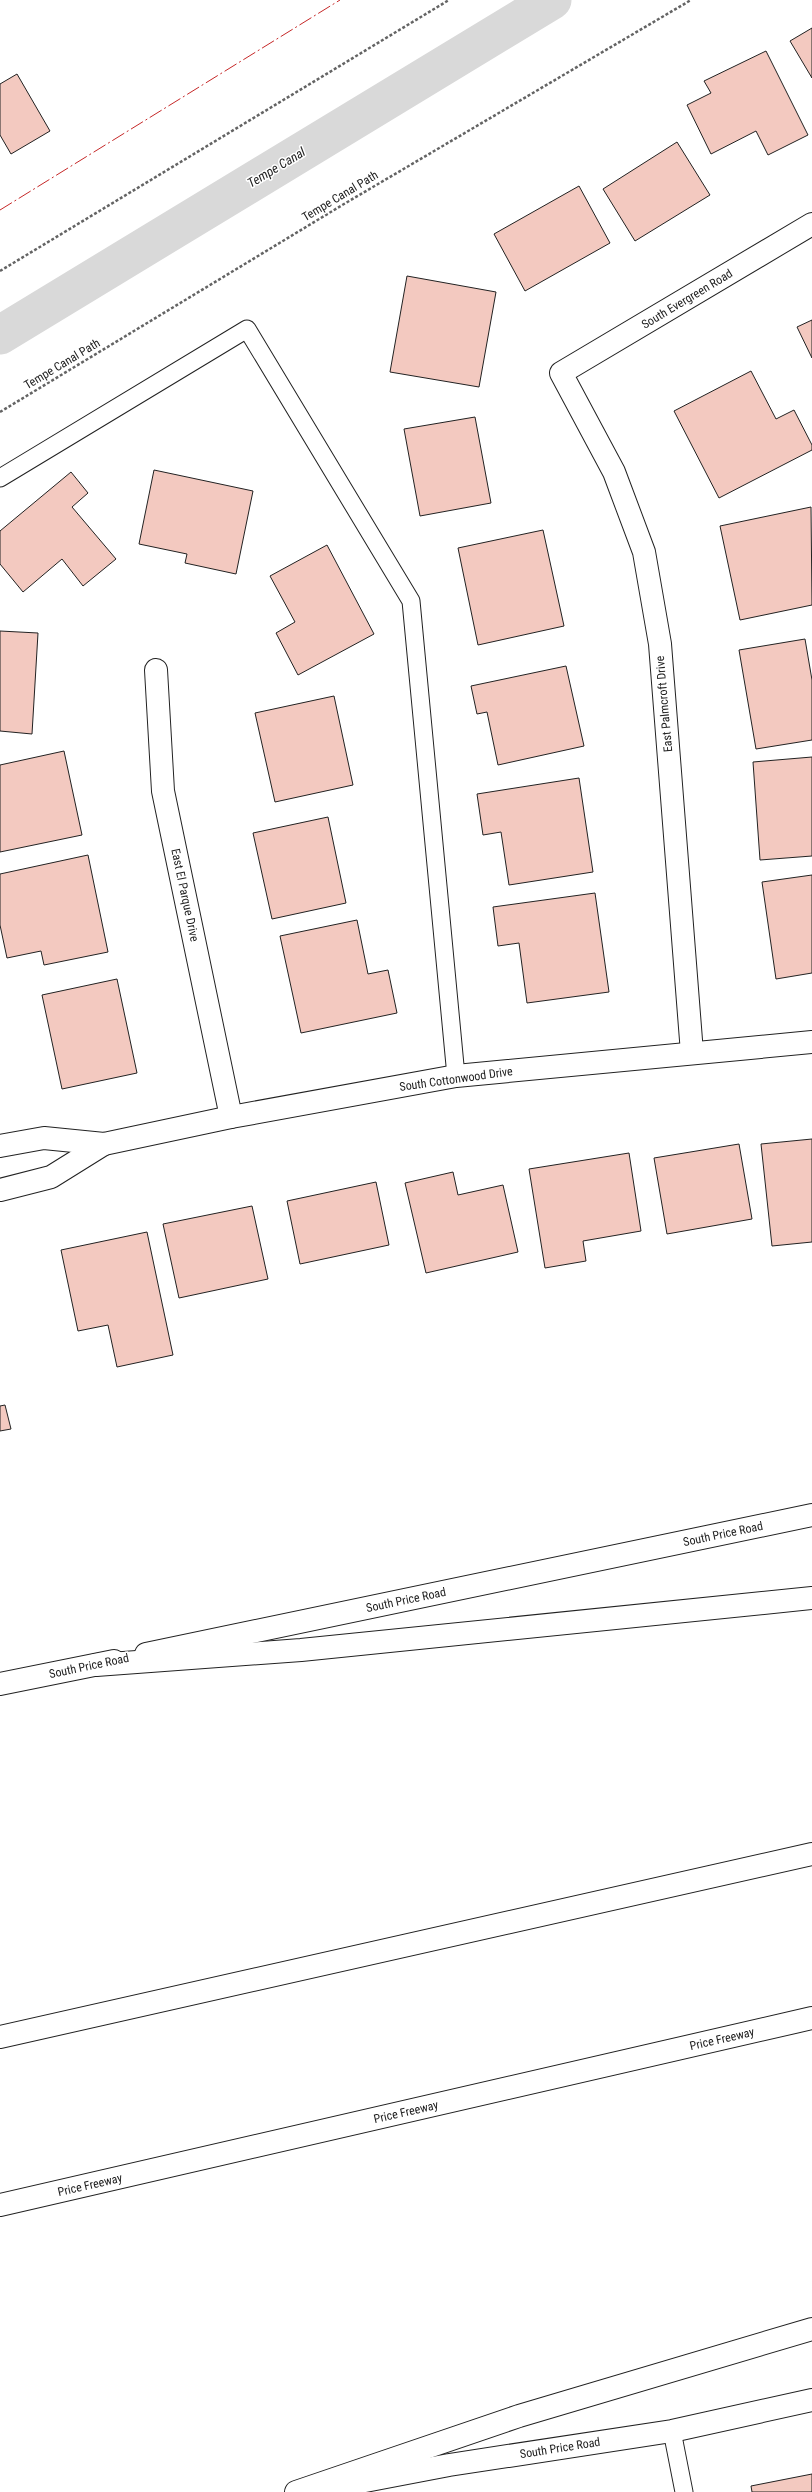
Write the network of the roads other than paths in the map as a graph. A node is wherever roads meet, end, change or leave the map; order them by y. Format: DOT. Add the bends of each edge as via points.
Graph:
graph roads {
  1 [pos="812,224"];
  2 [pos="561,373"];
  3 [pos="0,478"];
  4 [pos="156,670"];
  5 [pos="812,1042"];
  6 [pos="692,1053"];
  7 [pos="456,1076"];
  8 [pos="231,1117"];
  9 [pos="104,1144"];
  10 [pos="0,1146"];
  11 [pos="0,1190"];
  12 [pos="812,1515"];
  13 [pos="812,1598"];
  14 [pos="96,1665"];
  15 [pos="0,1684"];
  16 [pos="812,1854"];
  17 [pos="812,2018"];
  18 [pos="0,2037"];
  19 [pos="0,2205"];
  20 [pos="812,2329"];
  21 [pos="812,2400"];
  22 [pos="672,2431"];
  23 [pos="296,2492"];
  24 [pos="307,2492"];
  25 [pos="684,2492"];
  1 -- 2 [label="main road, South Evergreen Road"];
  2 -- 6 [label="main road, East Palmcroft Drive" via="614,472 644,552 660,644"];
  3 -- 7 [label="lane" via="246,329 411,601"];
  4 -- 8 [label="main road, East El Parque Drive" via="163,791"];
  5 -- 6 [label="main road, South Cottonwood Drive"];
  6 -- 7 [label="main road, South Cottonwood Drive"];
  7 -- 8 [label="main road, South Cottonwood Drive"];
  8 -- 9 [label="main road, South Cottonwood Drive"];
  9 -- 10 [label="main road, South Cottonwood Drive" via="44,1138"];
  9 -- 11 [label="main road, South Cottonwood Drive" via="51,1177"];
  12 -- 14 [label="main road, South Price Road"];
  13 -- 14 [label="main road" via="301,1650"];
  14 -- 15 [label="main road, South Price Road"];
  16 -- 18 [label="main road"];
  17 -- 19 [label="main road, Price Freeway"];
  20 -- 23 [label="main road" via="519,2416"];
  21 -- 22 [label="main road, South Price Road"];
  22 -- 24 [label="main road, South Price Road" via="449,2466"];
  22 -- 25 [label="lane"];
}
